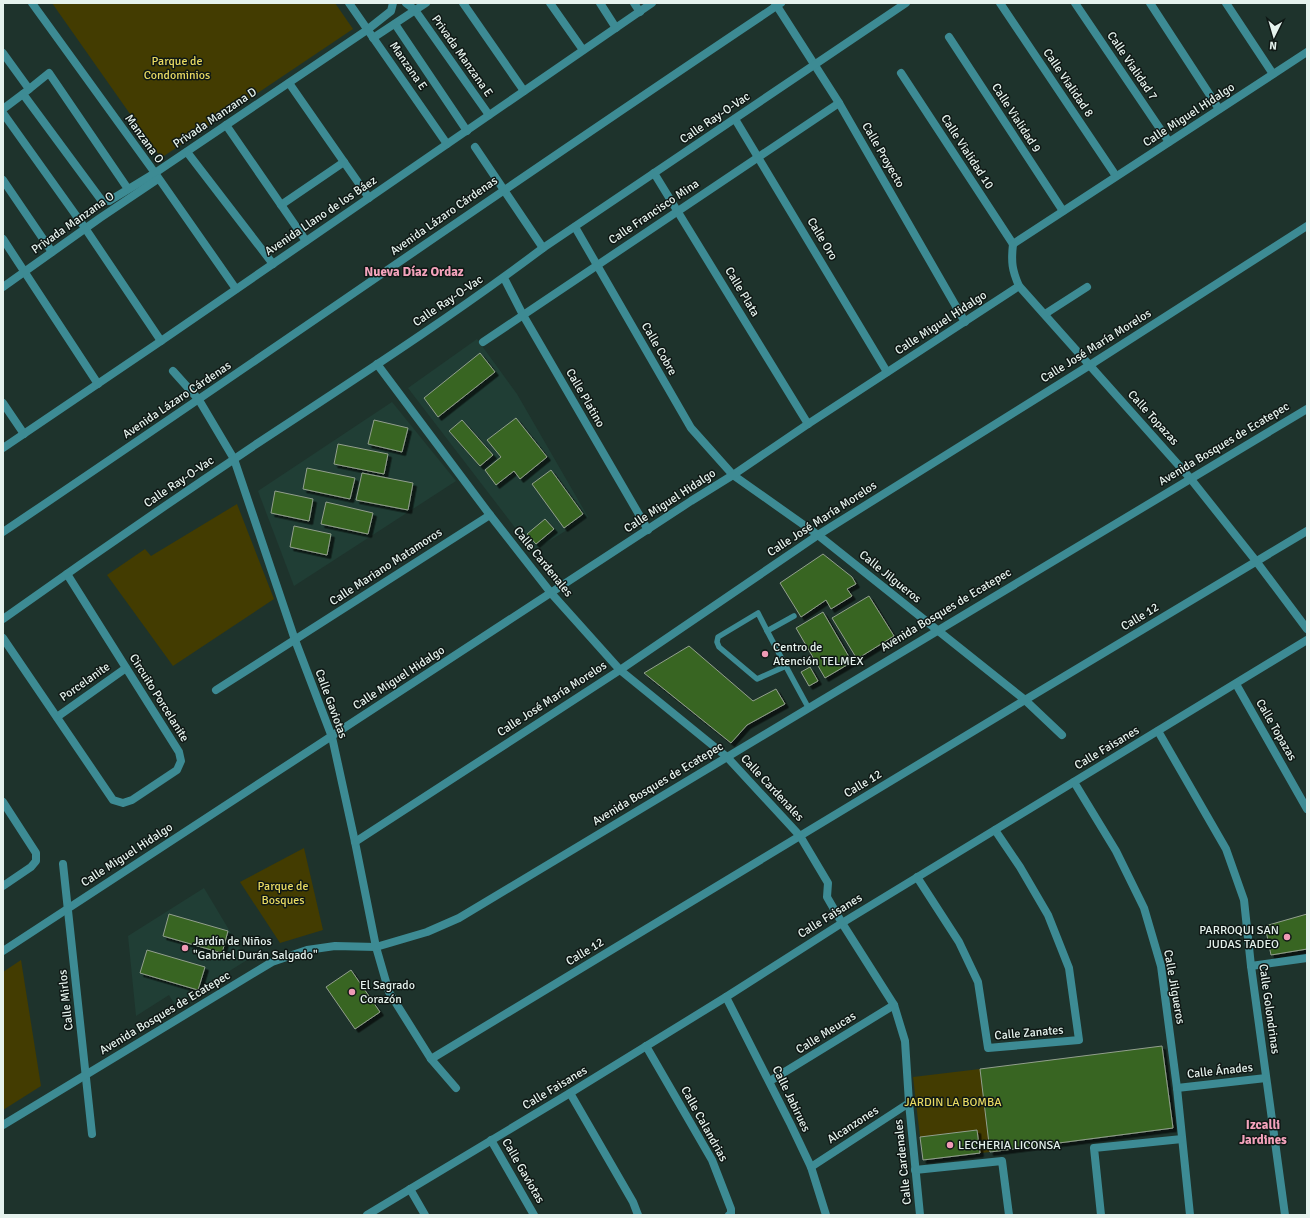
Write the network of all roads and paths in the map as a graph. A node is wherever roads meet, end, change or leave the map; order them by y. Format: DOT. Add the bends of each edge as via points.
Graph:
graph roads {
  1 [pos="32,3"];
  2 [pos="349,3"];
  3 [pos="392,3"];
  4 [pos="406,3"];
  5 [pos="426,3"];
  6 [pos="462,3"];
  7 [pos="550,3"];
  8 [pos="600,3"];
  9 [pos="634,3"];
  10 [pos="652,3"];
  11 [pos="906,3"];
  12 [pos="1000,3"];
  13 [pos="1075,3"];
  14 [pos="1150,3"];
  15 [pos="1226,3"];
  16 [pos="778,4"];
  17 [pos="415,10"];
  18 [pos="640,12"];
  19 [pos="395,24"];
  20 [pos="616,28"];
  21 [pos="367,30"];
  22 [pos="949,37"];
  23 [pos="373,38"];
  24 [pos="584,50"];
  25 [pos="1307,52"];
  26 [pos="3,53"];
  27 [pos="815,64"];
  28 [pos="901,73"];
  29 [pos="1273,74"];
  30 [pos="289,83"];
  31 [pos="26,91"];
  32 [pos="524,91"];
  33 [pos="839,103"];
  34 [pos="3,109"];
  35 [pos="1219,110"];
  36 [pos="3,113"];
  37 [pos="489,115"];
  38 [pos="735,118"];
  39 [pos="226,125"];
  40 [pos="467,131"];
  41 [pos="1169,142"];
  42 [pos="447,144"];
  43 [pos="475,147"];
  44 [pos="187,152"];
  45 [pos="758,157"];
  46 [pos="344,162"];
  47 [pos="654,173"];
  48 [pos="156,176"];
  49 [pos="1116,176"];
  50 [pos="3,180"];
  51 [pos="128,189"];
  52 [pos="504,190"];
  53 [pos="369,198"];
  54 [pos="281,205"];
  55 [pos="678,211"];
  56 [pos="1063,211"];
  57 [pos="575,226"];
  58 [pos="1307,226"];
  59 [pos="85,228"];
  60 [pos="3,239"];
  61 [pos="306,241"];
  62 [pos="1013,244"];
  63 [pos="543,248"];
  64 [pos="52,252"];
  65 [pos="273,264"];
  66 [pos="596,266"];
  67 [pos="24,272"];
  68 [pos="504,278"];
  69 [pos="1019,286"];
  70 [pos="3,287"];
  71 [pos="1087,287"];
  72 [pos="236,289"];
  73 [pos="1045,314"];
  74 [pos="523,315"];
  75 [pos="965,322"];
  76 [pos="161,341"];
  77 [pos="483,342"];
  78 [pos="377,364"];
  79 [pos="1090,365"];
  80 [pos="173,371"];
  81 [pos="887,372"];
  82 [pos="98,384"];
  83 [pos="199,400"];
  84 [pos="3,403"];
  85 [pos="1307,409"];
  86 [pos="808,424"];
  87 [pos="24,434"];
  88 [pos="3,448"];
  89 [pos="234,459"];
  90 [pos="734,475"];
  91 [pos="1190,478"];
  92 [pos="490,515"];
  93 [pos="648,530"];
  94 [pos="1307,531"];
  95 [pos="3,532"];
  96 [pos="818,535"];
  97 [pos="1256,561"];
  98 [pos="67,574"];
  99 [pos="551,593"];
  100 [pos="794,616"];
  101 [pos="3,620"];
  102 [pos="1307,629"];
  103 [pos="937,630"];
  104 [pos="767,631"];
  105 [pos="3,638"];
  106 [pos="295,640"];
  107 [pos="1307,640"];
  108 [pos="786,666"];
  109 [pos="126,668"];
  110 [pos="620,670"];
  111 [pos="1236,684"];
  112 [pos="216,690"];
  113 [pos="1025,700"];
  114 [pos="808,707"];
  115 [pos="57,717"];
  116 [pos="1158,731"];
  117 [pos="1062,735"];
  118 [pos="332,737"];
  119 [pos="727,757"];
  120 [pos="1074,782"];
  121 [pos="3,802"];
  122 [pos="1307,809"];
  123 [pos="994,830"];
  124 [pos="800,836"];
  125 [pos="355,842"];
  126 [pos="63,864"];
  127 [pos="917,877"];
  128 [pos="3,886"];
  129 [pos="69,908"];
  130 [pos="842,923"];
  131 [pos="376,947"];
  132 [pos="3,951"];
  133 [pos="1307,958"];
  134 [pos="1251,966"];
  135 [pos="726,997"];
  136 [pos="894,1005"];
  137 [pos="646,1046"];
  138 [pos="432,1059"];
  139 [pos="86,1074"];
  140 [pos="1266,1078"];
  141 [pos="770,1081"];
  142 [pos="456,1088"];
  143 [pos="1177,1088"];
  144 [pos="570,1093"];
  145 [pos="909,1103"];
  146 [pos="3,1125"];
  147 [pos="92,1134"];
  148 [pos="1182,1139"];
  149 [pos="491,1140"];
  150 [pos="811,1167"];
  151 [pos="915,1170"];
  152 [pos="410,1189"];
  153 [pos="367,1215"];
  154 [pos="425,1215"];
  155 [pos="534,1215"];
  156 [pos="638,1215"];
  157 [pos="728,1215"];
  158 [pos="826,1215"];
  159 [pos="920,1215"];
  160 [pos="1009,1215"];
  161 [pos="1101,1215"];
  162 [pos="1190,1215"];
  163 [pos="1285,1215"];
  1 -- 48 [label="street, Manzana O"];
  2 -- 21 [label="street, Manzana E"];
  3 -- 21 [label="street, Privada Manzana D" via="391,11"];
  4 -- 17 [label="street, Privada Manzana E"];
  5 -- 17 [label="street"];
  6 -- 32 [label="street"];
  7 -- 24 [label="street"];
  8 -- 20 [label="street"];
  9 -- 18 [label="street"];
  10 -- 18 [label="street, Avenida Llano de los Báez"];
  11 -- 27 [label="street, Calle Ray-O-Vac"];
  12 -- 49 [label="street, Calle Vialidad 8"];
  13 -- 41 [label="street, Calle Vialidad 7"];
  14 -- 35 [label="street"];
  15 -- 29 [label="street"];
  16 -- 27 [label="street, Calle Proyecto"];
  16 -- 52 [label="street, Avenida Lázaro Cárdenas"];
  17 -- 19 [label="street"];
  17 -- 37 [label="street, Privada Manzana E"];
  18 -- 20 [label="street, Avenida Llano de los Báez"];
  19 -- 23 [label="street"];
  19 -- 40 [label="street"];
  20 -- 24 [label="street, Avenida Llano de los Báez"];
  21 -- 23 [label="street, Manzana E"];
  21 -- 30 [label="street, Privada Manzana D"];
  22 -- 56 [label="street, Calle Vialidad 9"];
  23 -- 42 [label="street, Manzana E"];
  24 -- 32 [label="street, Avenida Llano de los Báez"];
  25 -- 29 [label="street, Calle Miguel Hidalgo"];
  26 -- 31 [label="street"];
  27 -- 33 [label="street, Calle Proyecto"];
  27 -- 38 [label="street, Calle Ray-O-Vac"];
  28 -- 62 [label="street, Calle Vialidad 10"];
  29 -- 35 [label="street, Calle Miguel Hidalgo"];
  30 -- 39 [label="street, Privada Manzana D"];
  30 -- 46 [label="street"];
  31 -- 34 [label="street"];
  31 -- 51 [label="street" via="102,201 108,201"];
  31 -- 51 [label="street" via="49,73"];
  32 -- 37 [label="street, Avenida Llano de los Báez"];
  33 -- 45 [label="street, Calle Francisco Mina"];
  33 -- 75 [label="street, Calle Proyecto"];
  35 -- 41 [label="street, Calle Miguel Hidalgo"];
  36 -- 59 [label="street"];
  37 -- 40 [label="street, Avenida Llano de los Báez"];
  38 -- 45 [label="street, Calle Oro"];
  38 -- 47 [label="street, Calle Ray-O-Vac"];
  39 -- 44 [label="street, Privada Manzana D"];
  39 -- 54 [label="street"];
  40 -- 42 [label="street, Avenida Llano de los Báez"];
  41 -- 49 [label="street, Calle Miguel Hidalgo"];
  42 -- 53 [label="street, Avenida Llano de los Báez"];
  43 -- 52 [label="street"];
  44 -- 48 [label="street, Privada Manzana D"];
  44 -- 65 [label="street"];
  45 -- 55 [label="street, Calle Francisco Mina"];
  45 -- 81 [label="street, Calle Oro"];
  46 -- 53 [label="street"];
  46 -- 54 [label="street"];
  47 -- 55 [label="street, Calle Plata"];
  47 -- 57 [label="street, Calle Ray-O-Vac"];
  48 -- 51 [label="street"];
  48 -- 59 [label="street, Privada Manzana O"];
  48 -- 72 [label="street, Manzana O"];
  49 -- 56 [label="street, Calle Miguel Hidalgo"];
  50 -- 64 [label="street"];
  52 -- 63 [label="street"];
  52 -- 83 [label="street, Avenida Lázaro Cárdenas"];
  53 -- 61 [label="street, Avenida Llano de los Báez"];
  54 -- 61 [label="street"];
  55 -- 66 [label="street, Calle Francisco Mina"];
  55 -- 86 [label="street, Calle Plata"];
  56 -- 62 [label="street, Calle Miguel Hidalgo"];
  57 -- 63 [label="street, Calle Ray-O-Vac"];
  57 -- 66 [label="street, Calle Cobre"];
  58 -- 79 [label="street, Calle José María Morelos"];
  59 -- 64 [label="street, Privada Manzana O"];
  59 -- 76 [label="street"];
  60 -- 67 [label="street"];
  61 -- 65 [label="street, Avenida Llano de los Báez"];
  62 -- 69 [label="street" via="1011,261 1013,274"];
  63 -- 68 [label="street, Calle Ray-O-Vac"];
  64 -- 67 [label="street, Privada Manzana O"];
  65 -- 72 [label="street, Avenida Llano de los Báez"];
  66 -- 74 [label="street, Calle Francisco Mina"];
  66 -- 90 [label="street, Calle Cobre" via="692,428"];
  67 -- 70 [label="street, Privada Manzana O"];
  67 -- 82 [label="street"];
  68 -- 74 [label="street, Calle Platino"];
  68 -- 78 [label="street, Calle Ray-O-Vac"];
  69 -- 73 [label="street, Calle Topazas"];
  69 -- 75 [label="street, Calle Miguel Hidalgo"];
  71 -- 73 [label="street"];
  72 -- 76 [label="street, Avenida Llano de los Báez"];
  73 -- 79 [label="street, Calle Topazas"];
  74 -- 77 [label="street, Calle Francisco Mina"];
  74 -- 93 [label="street, Calle Platino"];
  75 -- 81 [label="street, Calle Miguel Hidalgo"];
  76 -- 82 [label="street, Avenida Llano de los Báez"];
  78 -- 89 [label="street, Calle Ray-O-Vac"];
  78 -- 92 [label="street, Calle Cardenales"];
  79 -- 91 [label="street, Calle Topazas"];
  79 -- 96 [label="street, Calle José María Morelos"];
  80 -- 83 [label="street, Calle Gaviotas"];
  81 -- 86 [label="street, Calle Miguel Hidalgo"];
  82 -- 87 [label="street, Avenida Llano de los Báez"];
  83 -- 89 [label="street, Calle Gaviotas"];
  83 -- 95 [label="street, Avenida Lázaro Cárdenas"];
  84 -- 87 [label="street"];
  85 -- 91 [label="street, Avenida Bosques de Ecatepec"];
  86 -- 90 [label="street, Calle Miguel Hidalgo"];
  87 -- 88 [label="street, Avenida Llano de los Báez"];
  89 -- 98 [label="street, Calle Ray-O-Vac"];
  89 -- 106 [label="street, Calle Gaviotas"];
  90 -- 93 [label="street, Calle Miguel Hidalgo"];
  90 -- 96 [label="street, Calle Jilgueros"];
  91 -- 97 [label="street, Calle Topazas"];
  91 -- 103 [label="street, Avenida Bosques de Ecatepec"];
  92 -- 99 [label="street, Calle Cardenales"];
  92 -- 106 [label="street, Calle Mariano Matamoros"];
  93 -- 99 [label="street, Calle Miguel Hidalgo"];
  94 -- 97 [label="street, Calle 12"];
  96 -- 103 [label="street, Calle Jilgueros"];
  96 -- 110 [label="street, Calle José María Morelos"];
  97 -- 102 [label="street, Calle Topazas"];
  97 -- 113 [label="street, Calle 12"];
  98 -- 101 [label="street, Calle Ray-O-Vac"];
  98 -- 109 [label="street, Circuito Porcelanite"];
  99 -- 110 [label="street, Calle Cardenales"];
  99 -- 118 [label="street, Calle Miguel Hidalgo"];
  100 -- 104 [label="lane"];
  103 -- 113 [label="street, Calle Jilgueros"];
  103 -- 114 [label="street, Avenida Bosques de Ecatepec"];
  104 -- 108 [label="lane"];
  104 -- 108 [label="lane" via="758,613 718,637 717,642 719,647 757,679"];
  105 -- 115 [label="street, Circuito Porcelanite"];
  106 -- 112 [label="street, Calle Mariano Matamoros"];
  106 -- 118 [label="street, Calle Gaviotas"];
  107 -- 111 [label="street, Calle Faisanes"];
  108 -- 114 [label="lane"];
  109 -- 115 [label="street, Porcelanite"];
  109 -- 115 [label="street, Circuito Porcelanite" via="178,752 181,761 178,770 132,800 123,803 113,800"];
  110 -- 119 [label="street, Calle Cardenales"];
  110 -- 125 [label="street, Calle José María Morelos"];
  111 -- 116 [label="street, Calle Faisanes"];
  111 -- 122 [label="street, Calle Topazas"];
  113 -- 117 [label="street, Calle Jilgueros"];
  113 -- 124 [label="street, Calle 12"];
  114 -- 119 [label="street, Avenida Bosques de Ecatepec"];
  116 -- 120 [label="street, Calle Faisanes"];
  116 -- 134 [label="street, Calle Golondrinas" via="1226,849 1244,900"];
  118 -- 125 [label="street, Calle Gaviotas"];
  118 -- 129 [label="street, Calle Miguel Hidalgo"];
  119 -- 124 [label="street, Calle Cardenales"];
  119 -- 131 [label="street, Avenida Bosques de Ecatepec" via="459,918 427,932"];
  120 -- 123 [label="street, Calle Faisanes"];
  120 -- 143 [label="street, Calle Jilgueros" via="1116,851 1144,908 1161,966"];
  121 -- 128 [label="street" via="36,853 36,861"];
  123 -- 127 [label="street, Calle Faisanes"];
  123 -- 127 [label="street, Calle Zanates" via="1020,867 1048,915 1069,968 1079,1040 988,1048 978,982 959,942"];
  124 -- 130 [label="street, Calle Cardenales" via="828,883 827,897"];
  124 -- 138 [label="street, Calle 12"];
  125 -- 131 [label="street, Calle Gaviotas"];
  126 -- 129 [label="street, Calle Mirlos"];
  127 -- 130 [label="street, Calle Faisanes"];
  129 -- 132 [label="street, Calle Miguel Hidalgo"];
  129 -- 139 [label="street, Calle Mirlos"];
  130 -- 135 [label="street, Calle Faisanes"];
  130 -- 136 [label="street, Calle Cardenales"];
  131 -- 138 [label="street, Calle Gaviotas" via="389,992"];
  131 -- 139 [label="street, Avenida Bosques de Ecatepec" via="334,946 307,950 272,962"];
  133 -- 134 [label="street"];
  134 -- 140 [label="street, Calle Golondrinas"];
  135 -- 137 [label="street, Calle Faisanes"];
  135 -- 141 [label="street, Calle Jabirues"];
  136 -- 141 [label="street, Calle Meucas"];
  136 -- 145 [label="street, Calle Cardenales" via="905,1041"];
  137 -- 144 [label="street, Calle Faisanes"];
  137 -- 157 [label="street, Calle Calandrias" via="712,1160 731,1209 731,1214"];
  138 -- 142 [label="street, Calle Gaviotas"];
  139 -- 146 [label="street, Avenida Bosques de Ecatepec"];
  139 -- 147 [label="street, Calle Mirlos"];
  140 -- 143 [label="street, Calle Ánades"];
  140 -- 163 [label="street, Calle Golondrinas"];
  141 -- 150 [label="street, Calle Jabirues"];
  143 -- 148 [label="street, Calle Jilgueros"];
  144 -- 149 [label="street, Calle Faisanes"];
  144 -- 156 [label="street"];
  145 -- 150 [label="street, Alcanzones"];
  145 -- 151 [label="street, Calle Cardenales"];
  148 -- 161 [label="street" via="1094,1148"];
  148 -- 162 [label="street, Calle Jilgueros"];
  149 -- 152 [label="street, Calle Faisanes"];
  149 -- 155 [label="street, Calle Gaviotas"];
  150 -- 158 [label="street, Calle Jabirues"];
  151 -- 159 [label="street, Calle Cardenales"];
  151 -- 160 [label="street" via="1002,1161"];
  152 -- 153 [label="street, Calle Faisanes"];
  152 -- 154 [label="street"];
}
